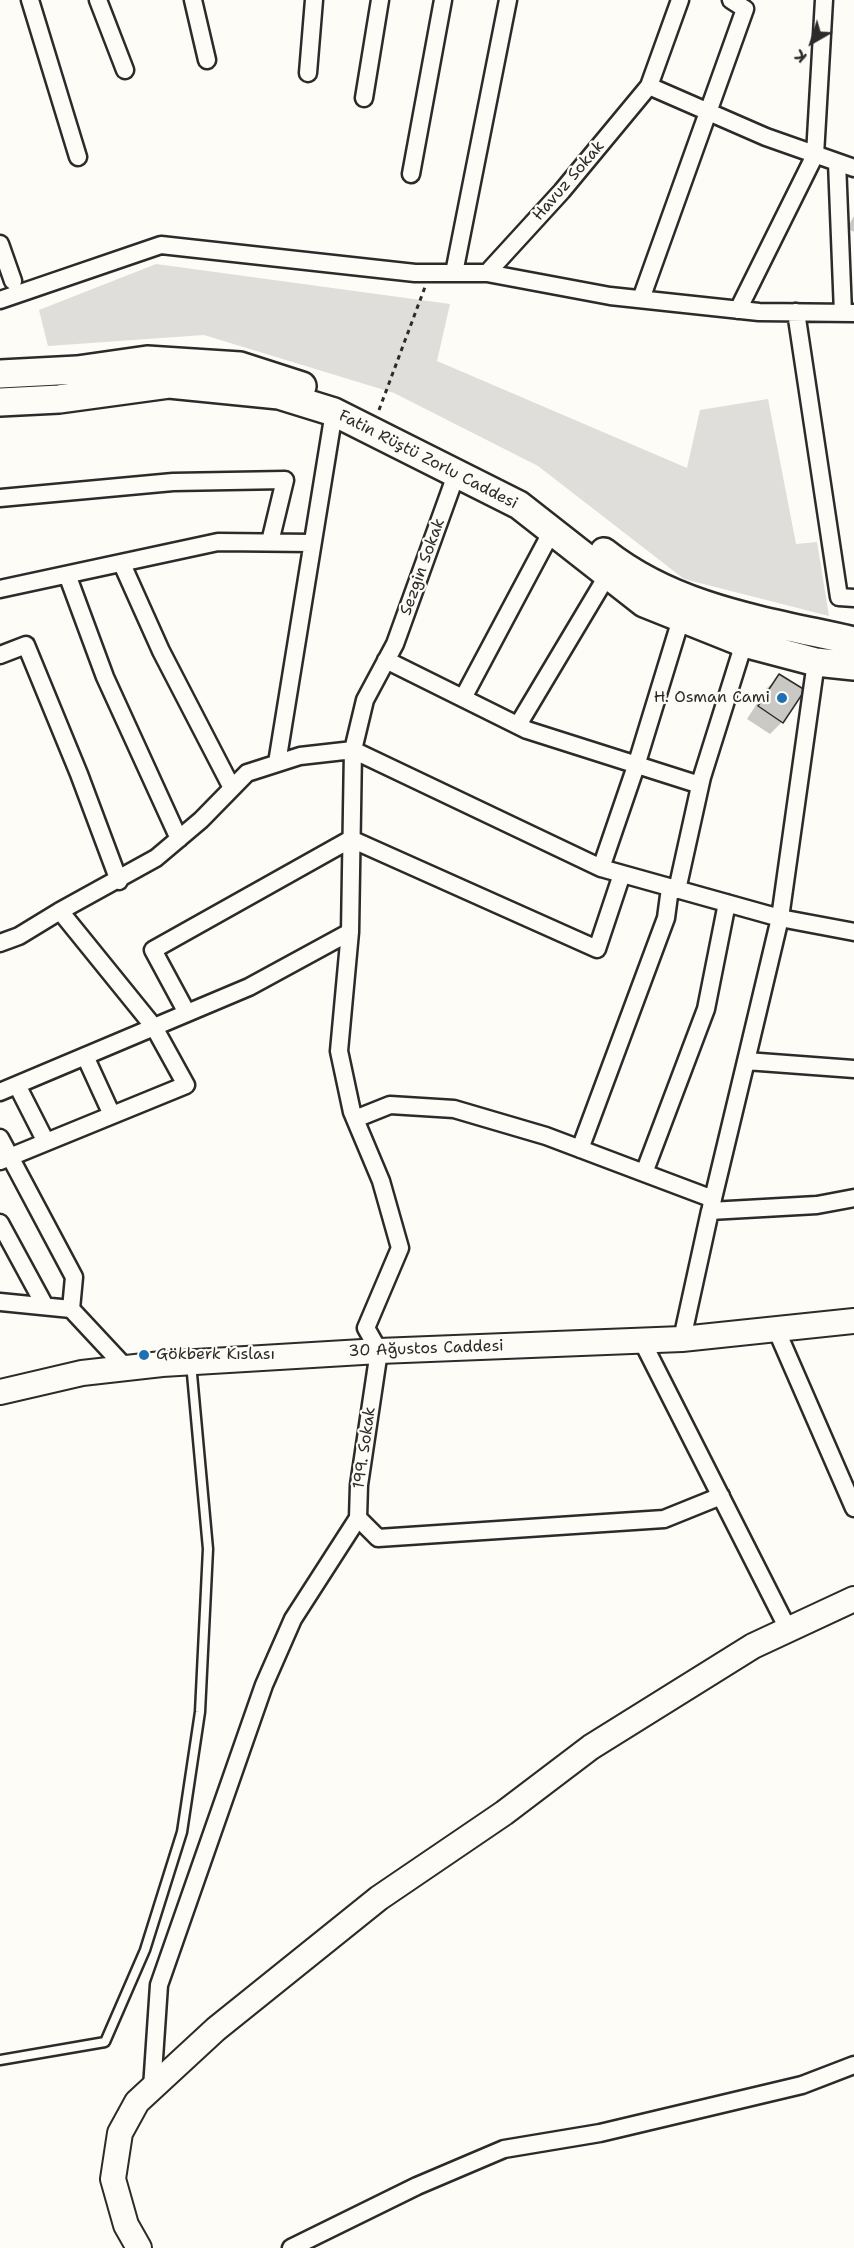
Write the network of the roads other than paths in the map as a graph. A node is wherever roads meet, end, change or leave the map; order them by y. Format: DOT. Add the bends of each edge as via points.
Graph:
graph roads {
  1 [pos="30,0"];
  2 [pos="98,0"];
  3 [pos="193,0"];
  4 [pos="314,0"];
  5 [pos="380,0"];
  6 [pos="444,0"];
  7 [pos="508,0"];
  8 [pos="680,0"];
  9 [pos="730,0"];
  10 [pos="824,0"];
  11 [pos="207,60"];
  12 [pos="124,70"];
  13 [pos="308,73"];
  14 [pos="649,86"];
  15 [pos="364,98"];
  16 [pos="709,112"];
  17 [pos="815,154"];
  18 [pos="78,157"];
  19 [pos="837,162"];
  20 [pos="854,168"];
  21 [pos="411,174"];
  22 [pos="0,244"];
  23 [pos="454,273"];
  24 [pos="487,273"];
  25 [pos="13,281"];
  26 [pos="641,299"];
  27 [pos="0,300"];
  28 [pos="738,310"];
  29 [pos="796,312"];
  30 [pos="849,313"];
  31 [pos="0,374"];
  32 [pos="0,402"];
  33 [pos="334,412"];
  34 [pos="457,472"];
  35 [pos="0,498"];
  36 [pos="553,529"];
  37 [pos="270,542"];
  38 [pos="312,543"];
  39 [pos="122,564"];
  40 [pos="607,576"];
  41 [pos="68,577"];
  42 [pos="0,590"];
  43 [pos="854,598"];
  44 [pos="681,619"];
  45 [pos="854,641"];
  46 [pos="744,643"];
  47 [pos="0,655"];
  48 [pos="386,660"];
  49 [pos="816,662"];
  50 [pos="854,666"];
  51 [pos="463,698"];
  52 [pos="518,725"];
  53 [pos="353,750"];
  54 [pos="277,763"];
  55 [pos="636,766"];
  56 [pos="700,785"];
  57 [pos="232,788"];
  58 [pos="179,839"];
  59 [pos="351,839"];
  60 [pos="601,868"];
  61 [pos="622,874"];
  62 [pos="119,881"];
  63 [pos="674,889"];
  64 [pos="726,903"];
  65 [pos="60,911"];
  66 [pos="780,918"];
  67 [pos="350,932"];
  68 [pos="854,932"];
  69 [pos="0,943"];
  70 [pos="187,1013"];
  71 [pos="154,1027"];
  72 [pos="85,1056"];
  73 [pos="746,1061"];
  74 [pos="854,1069"];
  75 [pos="17,1085"];
  76 [pos="0,1092"];
  77 [pos="112,1115"];
  78 [pos="355,1119"];
  79 [pos="0,1138"];
  80 [pos="46,1142"];
  81 [pos="580,1149"];
  82 [pos="5,1159"];
  83 [pos="644,1173"];
  84 [pos="854,1198"];
  85 [pos="712,1205"];
  86 [pos="0,1223"];
  87 [pos="0,1302"];
  88 [pos="45,1306"];
  89 [pos="71,1308"];
  90 [pos="854,1321"];
  91 [pos="776,1329"];
  92 [pos="682,1340"];
  93 [pos="642,1341"];
  94 [pos="379,1351"];
  95 [pos="191,1362"];
  96 [pos="126,1368"];
  97 [pos="0,1392"];
  98 [pos="721,1496"];
  99 [pos="854,1508"];
  100 [pos="358,1518"];
  101 [pos="854,1599"];
  102 [pos="788,1629"];
  103 [pos="0,2060"];
  104 [pos="854,2064"];
  105 [pos="152,2088"];
  106 [pos="139,2248"];
  107 [pos="291,2248"];
  1 -- 18 [label="street"];
  2 -- 12 [label="street"];
  3 -- 11 [label="street"];
  4 -- 13 [label="street"];
  5 -- 15 [label="street"];
  6 -- 21 [label="street"];
  7 -- 23 [label="street"];
  8 -- 14 [label="street, Havuz Sokak"];
  9 -- 16 [label="street" via="745,9"];
  10 -- 17 [label="street"];
  14 -- 16 [label="street"];
  14 -- 24 [label="street, Havuz Sokak"];
  16 -- 17 [label="street"];
  16 -- 26 [label="street"];
  17 -- 19 [label="street"];
  17 -- 28 [label="street"];
  19 -- 20 [label="street"];
  19 -- 30 [label="street"];
  22 -- 25 [label="street"];
  23 -- 24 [label="street"];
  23 -- 27 [label="street" via="430,274 161,245"];
  24 -- 26 [label="street"];
  26 -- 28 [label="street"];
  28 -- 29 [label="street"];
  29 -- 30 [label="street"];
  29 -- 43 [label="street" via="839,597"];
  31 -- 45 [label="main road, Fatin Rüştü Zorlu Caddesi" via="77,370 147,360 240,366 345,399 516,483 622,566 694,603 748,619"];
  32 -- 33 [label="main road, Fatin Rüştü Zorlu Caddesi" via="59,399 168,384 279,395"];
  33 -- 34 [label="main road, Fatin Rüştü Zorlu Caddesi"];
  33 -- 38 [label="street"];
  34 -- 36 [label="main road, Fatin Rüştü Zorlu Caddesi" via="519,505"];
  34 -- 48 [label="street, Sezgin Sokak"];
  35 -- 37 [label="street" via="173,482 285,480"];
  36 -- 40 [label="main road, Fatin Rüştü Zorlu Caddesi"];
  36 -- 51 [label="street"];
  37 -- 38 [label="street"];
  37 -- 39 [label="street" via="218,542"];
  38 -- 54 [label="street"];
  39 -- 41 [label="street"];
  39 -- 57 [label="street" via="161,651"];
  40 -- 44 [label="main road, Fatin Rüştü Zorlu Caddesi" via="644,603"];
  40 -- 52 [label="street"];
  41 -- 42 [label="street"];
  41 -- 58 [label="street" via="105,677"];
  44 -- 46 [label="main road, Fatin Rüştü Zorlu Caddesi"];
  44 -- 55 [label="street"];
  46 -- 49 [label="main road, Fatin Rüştü Zorlu Caddesi"];
  46 -- 56 [label="street"];
  47 -- 62 [label="street" via="26,645"];
  48 -- 51 [label="street"];
  48 -- 53 [label="street, Sezgin Sokak" via="365,700"];
  49 -- 50 [label="main road, Fatin Rüştü Zorlu Caddesi"];
  49 -- 66 [label="street"];
  51 -- 52 [label="street"];
  52 -- 55 [label="street"];
  53 -- 54 [label="street" via="300,756"];
  53 -- 59 [label="street, Sezgin Sokak"];
  53 -- 60 [label="street"];
  54 -- 57 [label="street" via="247,773"];
  55 -- 56 [label="street"];
  55 -- 60 [label="street"];
  56 -- 63 [label="street"];
  57 -- 58 [label="street"];
  58 -- 62 [label="street"];
  59 -- 61 [label="street" via="597,949"];
  59 -- 67 [label="street, Sezgin Sokak"];
  59 -- 70 [label="street" via="153,950"];
  60 -- 61 [label="street"];
  61 -- 63 [label="street"];
  62 -- 65 [label="street"];
  63 -- 64 [label="street"];
  63 -- 81 [label="street"];
  64 -- 66 [label="street"];
  64 -- 83 [label="street" via="706,1009"];
  65 -- 69 [label="street"];
  65 -- 71 [label="street"];
  66 -- 68 [label="street"];
  66 -- 73 [label="street"];
  67 -- 70 [label="street" via="249,987"];
  67 -- 78 [label="street, Sezgin Sokak" via="339,1051"];
  70 -- 71 [label="street"];
  71 -- 72 [label="street"];
  71 -- 77 [label="street" via="186,1085"];
  72 -- 75 [label="street"];
  72 -- 77 [label="street"];
  73 -- 74 [label="street"];
  73 -- 85 [label="street"];
  75 -- 76 [label="street"];
  75 -- 80 [label="street"];
  77 -- 80 [label="street"];
  78 -- 81 [label="street" via="390,1105 454,1109"];
  78 -- 94 [label="street, Sezgin Sokak" via="381,1181 400,1248 366,1328"];
  79 -- 82 [label="street"];
  80 -- 82 [label="street"];
  81 -- 83 [label="street"];
  82 -- 89 [label="street" via="74,1277"];
  83 -- 85 [label="street"];
  84 -- 85 [label="street" via="817,1204"];
  85 -- 92 [label="street"];
  86 -- 88 [label="street"];
  87 -- 88 [label="street"];
  88 -- 89 [label="street"];
  89 -- 96 [label="street"];
  90 -- 91 [label="street, 30 Ağustos Caddesi"];
  91 -- 92 [label="street, 30 Ağustos Caddesi"];
  91 -- 99 [label="street"];
  92 -- 93 [label="street, 30 Ağustos Caddesi"];
  93 -- 94 [label="street, 30 Ağustos Caddesi"];
  93 -- 98 [label="street"];
  94 -- 95 [label="street, 30 Ağustos Caddesi"];
  94 -- 100 [label="street, 199. Sokak" via="359,1485"];
  95 -- 96 [label="street, 30 Ağustos Caddesi"];
  95 -- 103 [label="lane" via="208,1549 200,1712 182,1832 145,1950 105,2042"];
  96 -- 97 [label="street, 30 Ağustos Caddesi" via="82,1373"];
  98 -- 100 [label="street" via="664,1519 378,1538"];
  98 -- 102 [label="street"];
  100 -- 105 [label="street" via="293,1619 264,1685 159,1986"];
  101 -- 102 [label="street"];
  102 -- 105 [label="street" via="753,1646 591,1747 379,1899 216,2029"];
  104 -- 107 [label="street" via="802,2085 600,2133 504,2149 417,2186"];
  105 -- 106 [label="street" via="137,2102 120,2133 112,2179 126,2224"];
}
